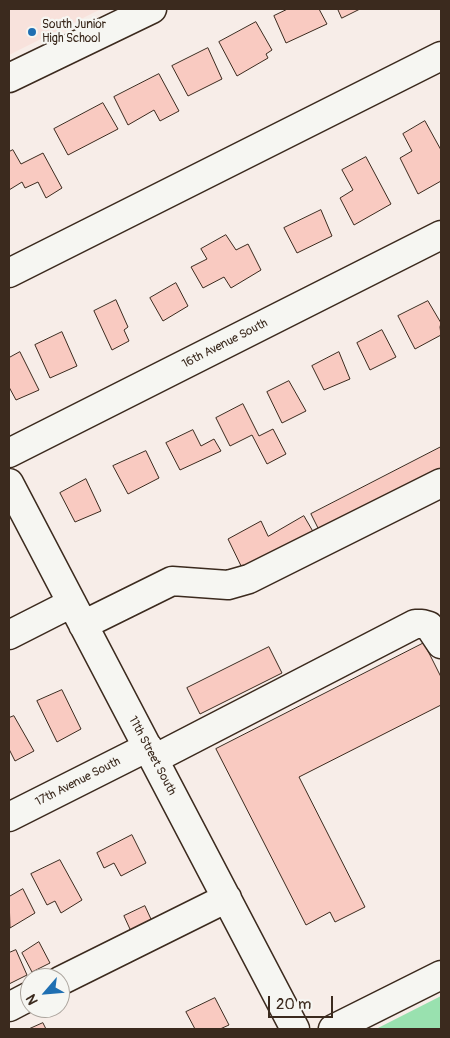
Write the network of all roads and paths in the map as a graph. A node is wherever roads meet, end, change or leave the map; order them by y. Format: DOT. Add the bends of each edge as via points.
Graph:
graph roads {
  1 [pos="152,9"];
  2 [pos="441,56"];
  3 [pos="9,78"];
  4 [pos="441,235"];
  5 [pos="9,273"];
  6 [pos="9,453"];
  7 [pos="9,482"];
  8 [pos="441,483"];
  9 [pos="78,614"];
  10 [pos="9,635"];
  11 [pos="441,644"];
  12 [pos="151,753"];
  13 [pos="9,817"];
  14 [pos="227,898"];
  15 [pos="441,975"];
  16 [pos="70,976"];
  17 [pos="295,1029"];
  18 [pos="334,1029"];
  1 -- 3 [label="street"];
  2 -- 5 [label="street"];
  4 -- 6 [label="street, 16th Avenue South"];
  7 -- 9 [label="street, 11th Street South"];
  8 -- 9 [label="street" via="249,579 228,585 172,581"];
  9 -- 10 [label="street"];
  9 -- 12 [label="street, 11th Street South"];
  11 -- 12 [label="street, 17th Avenue South" via="429,626 415,624 320,674"];
  12 -- 13 [label="street, 17th Avenue South"];
  12 -- 14 [label="street, 11th Street South"];
  14 -- 16 [label="street"];
  14 -- 17 [label="street, 11th Street South"];
  15 -- 18 [label="street"];
}
